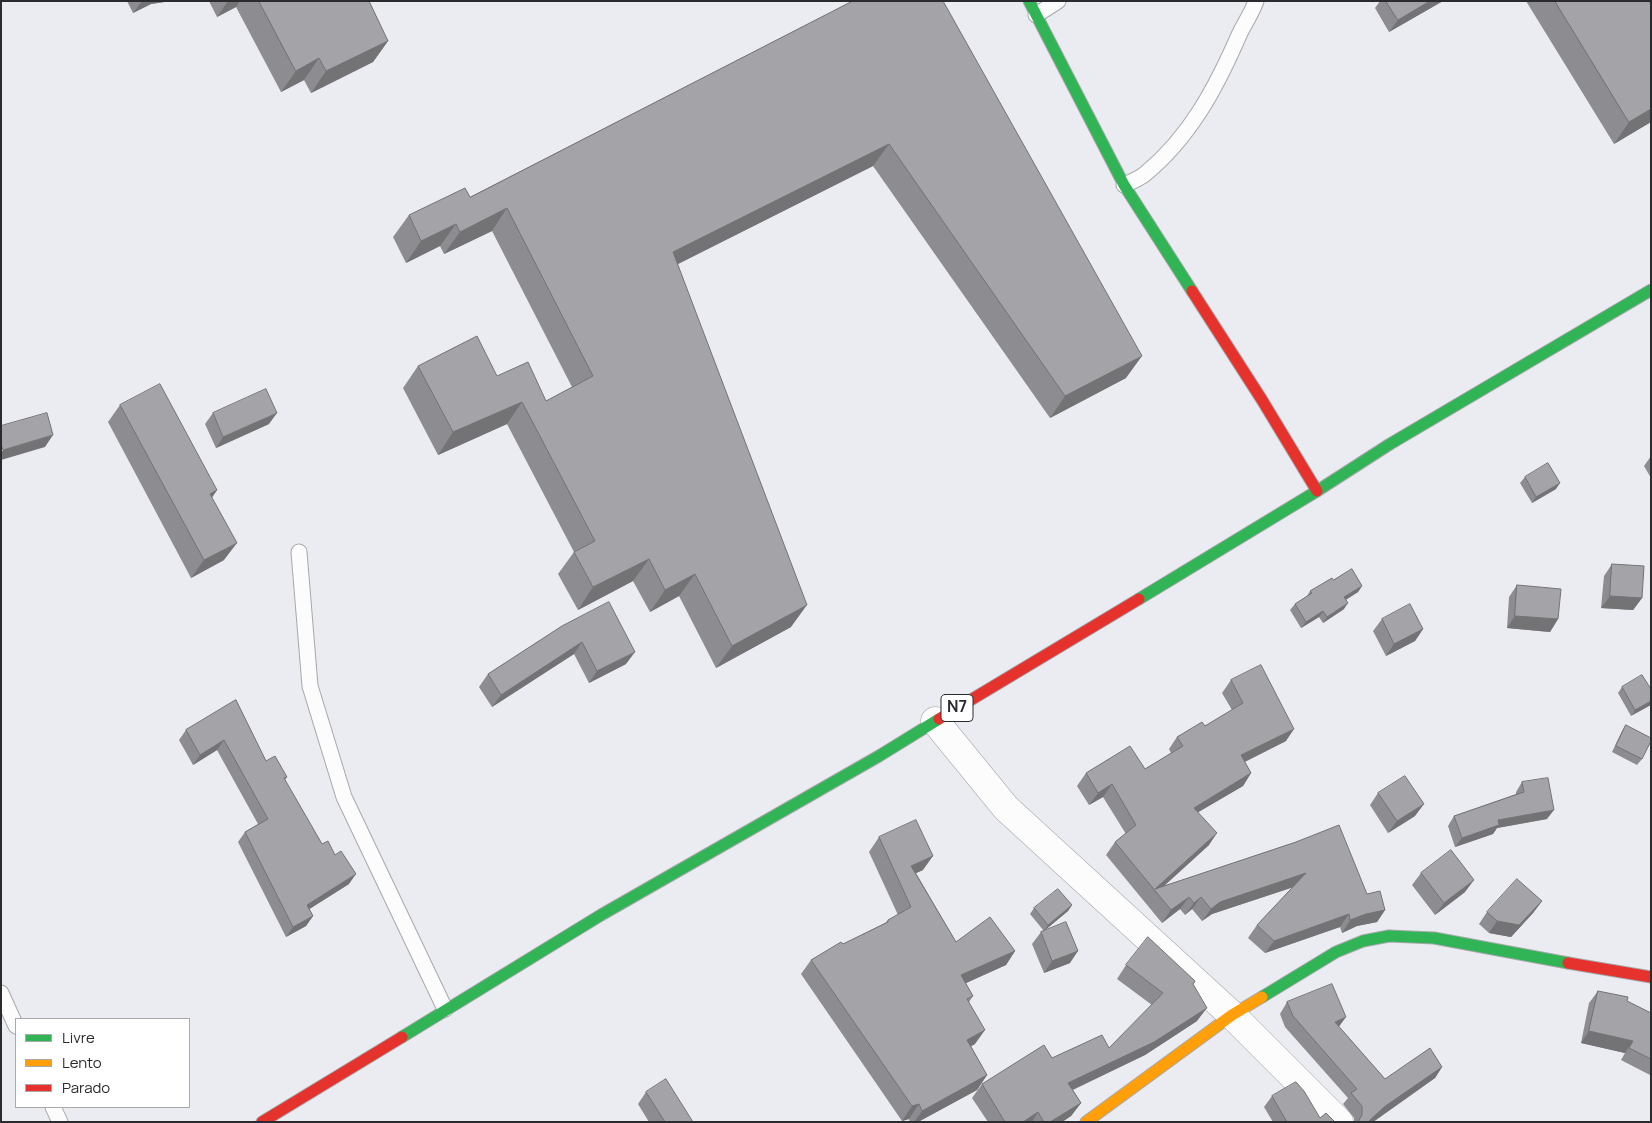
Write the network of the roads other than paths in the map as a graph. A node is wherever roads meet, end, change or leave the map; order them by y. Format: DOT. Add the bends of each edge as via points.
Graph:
graph roads {
  1 [pos="1029,1"];
  2 [pos="1058,1"];
  3 [pos="1256,1"];
  4 [pos="1036,15"];
  5 [pos="1124,185"];
  6 [pos="1651,290"];
  7 [pos="1317,491"];
  8 [pos="299,552"];
  9 [pos="935,721"];
  10 [pos="1651,977"];
  11 [pos="1,993"];
  12 [pos="445,1009"];
  13 [pos="1232,1015"];
  14 [pos="15,1024"];
  15 [pos="53,1108"];
  16 [pos="60,1122"];
  17 [pos="262,1122"];
  18 [pos="1086,1122"];
  19 [pos="1339,1122"];
  1 -- 4 [label="main road"];
  2 -- 4 [label="lane"];
  3 -- 5 [label="lane" via="1224,69 1195,120 1144,175"];
  4 -- 5 [label="main road"];
  5 -- 7 [label="main road"];
  6 -- 7 [label="main road, N7" via="1390,444"];
  7 -- 9 [label="main road, N7"];
  8 -- 12 [label="lane" via="310,686 344,797"];
  9 -- 12 [label="main road, N7"];
  9 -- 13 [label="street" via="1006,808"];
  10 -- 13 [label="main road" via="1434,938 1389,936 1363,941 1336,952"];
  11 -- 14 [label="lane"];
  12 -- 17 [label="main road, N7"];
  13 -- 18 [label="main road"];
  13 -- 19 [label="street"];
  15 -- 16 [label="lane"];
}
